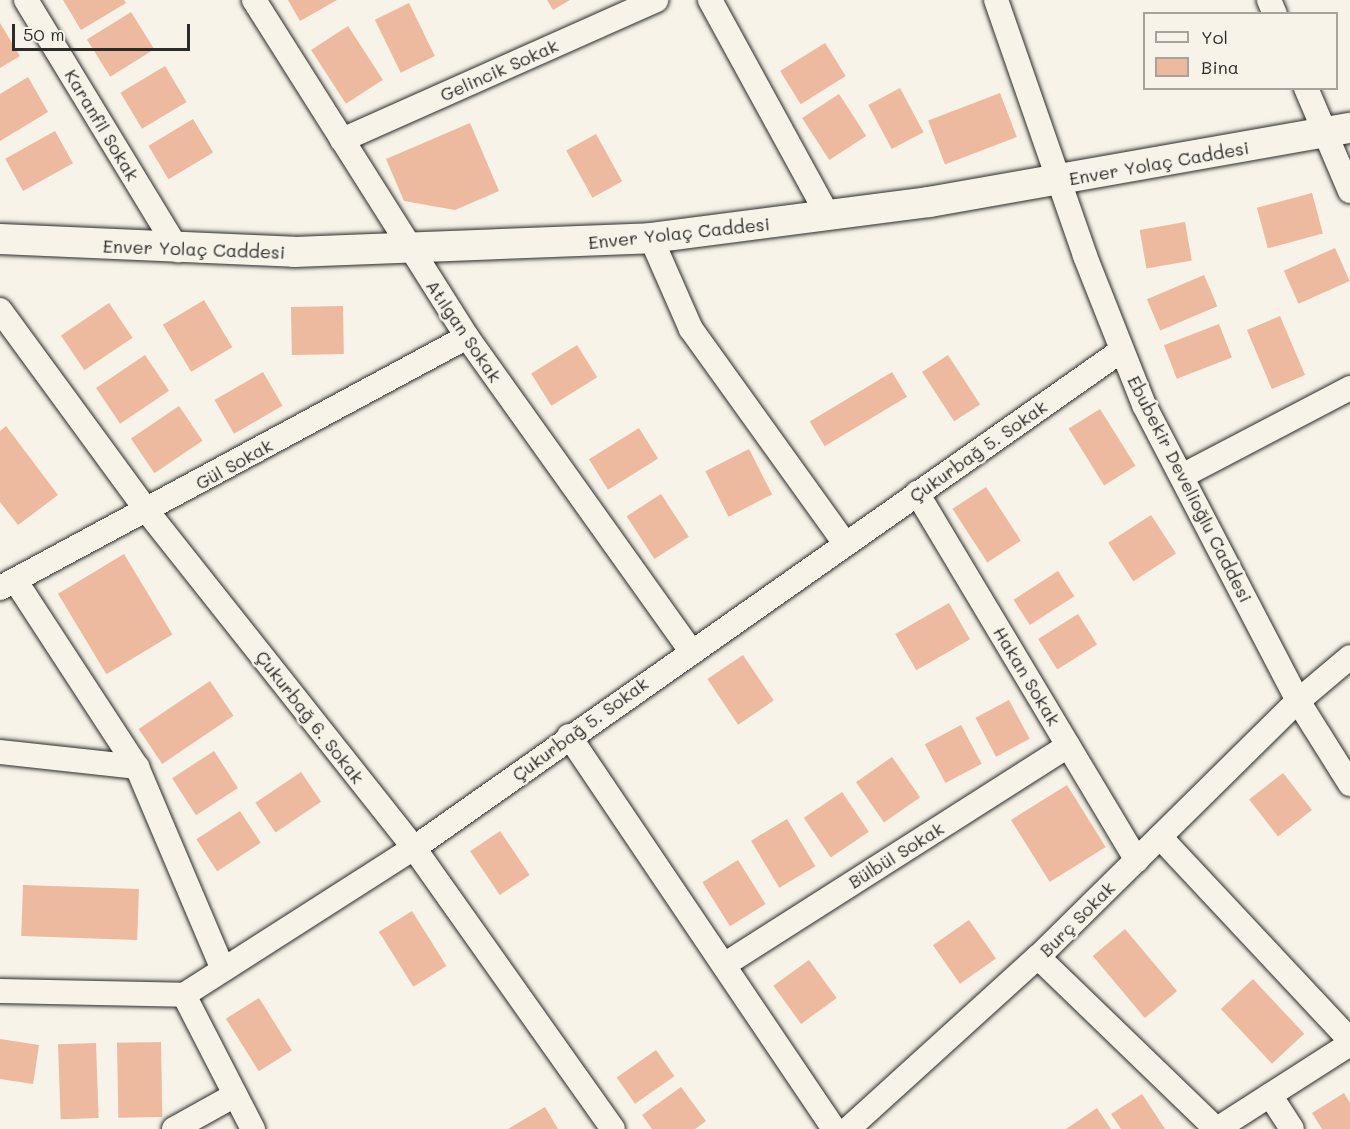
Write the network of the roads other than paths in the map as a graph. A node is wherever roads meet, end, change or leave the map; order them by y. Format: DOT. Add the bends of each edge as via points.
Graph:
graph roads {
  1 [pos="26,0"];
  2 [pos="254,0"];
  3 [pos="656,0"];
  4 [pos="710,0"];
  5 [pos="996,0"];
  6 [pos="1307,90"];
  7 [pos="1337,131"];
  8 [pos="342,140"];
  9 [pos="1059,181"];
  10 [pos="1350,191"];
  11 [pos="829,217"];
  12 [pos="651,238"];
  13 [pos="0,239"];
  14 [pos="410,249"];
  15 [pos="178,250"];
  16 [pos="0,310"];
  17 [pos="466,338"];
  18 [pos="1121,351"];
  19 [pos="1350,388"];
  20 [pos="1182,476"];
  21 [pos="917,493"];
  22 [pos="147,511"];
  23 [pos="845,543"];
  24 [pos="8,584"];
  25 [pos="691,651"];
  26 [pos="1350,657"];
  27 [pos="1298,701"];
  28 [pos="569,736"];
  29 [pos="1068,746"];
  30 [pos="0,752"];
  31 [pos="137,767"];
  32 [pos="1350,784"];
  33 [pos="1160,837"];
  34 [pos="414,848"];
  35 [pos="1137,860"];
  36 [pos="1038,957"];
  37 [pos="724,965"];
  38 [pos="223,970"];
  39 [pos="0,991"];
  40 [pos="184,995"];
  41 [pos="1350,1042"];
  42 [pos="236,1095"];
  43 [pos="1270,1095"];
  44 [pos="174,1129"];
  45 [pos="253,1129"];
  46 [pos="613,1129"];
  47 [pos="834,1129"];
  48 [pos="848,1129"];
  49 [pos="1217,1129"];
  50 [pos="1292,1129"];
  1 -- 15 [label="street, Karanfil Sokak"];
  2 -- 8 [label="street, Atılgan Sokak"];
  3 -- 8 [label="street, Gelincik Sokak"];
  4 -- 11 [label="street"];
  5 -- 9 [label="street, Ebubekir Develioğlu Caddesi"];
  6 -- 7 [label="street"];
  7 -- 9 [label="street, Enver Yolaç Caddesi"];
  7 -- 10 [label="street"];
  8 -- 14 [label="street, Atılgan Sokak"];
  9 -- 11 [label="street, Enver Yolaç Caddesi"];
  9 -- 18 [label="street, Ebubekir Develioğlu Caddesi"];
  11 -- 12 [label="street, Enver Yolaç Caddesi"];
  12 -- 14 [label="street, Enver Yolaç Caddesi"];
  12 -- 23 [label="street" via="692,329"];
  13 -- 15 [label="street, Enver Yolaç Caddesi"];
  14 -- 15 [label="street, Enver Yolaç Caddesi"];
  14 -- 17 [label="street, Atılgan Sokak"];
  16 -- 22 [label="street, Çukurbağ 6. Sokak"];
  17 -- 22 [label="street, Gül Sokak"];
  17 -- 25 [label="street, Atılgan Sokak"];
  18 -- 20 [label="street, Ebubekir Develioğlu Caddesi"];
  18 -- 21 [label="street, Çukurbağ 5. Sokak"];
  19 -- 20 [label="street"];
  20 -- 27 [label="street, Ebubekir Develioğlu Caddesi"];
  21 -- 23 [label="street, Çukurbağ 5. Sokak"];
  21 -- 29 [label="street, Hakan Sokak"];
  22 -- 24 [label="street, Gül Sokak"];
  22 -- 34 [label="street, Çukurbağ 6. Sokak"];
  23 -- 25 [label="street, Çukurbağ 5. Sokak"];
  24 -- 31 [label="street"];
  25 -- 28 [label="street, Çukurbağ 5. Sokak"];
  26 -- 27 [label="street, Burç Sokak"];
  27 -- 32 [label="street, Ebubekir Develioğlu Caddesi"];
  27 -- 33 [label="street, Burç Sokak"];
  28 -- 34 [label="street, Çukurbağ 5. Sokak"];
  28 -- 37 [label="street"];
  29 -- 35 [label="street, Hakan Sokak"];
  29 -- 37 [label="street, Bülbül Sokak"];
  30 -- 31 [label="street"];
  31 -- 38 [label="street"];
  33 -- 35 [label="street, Burç Sokak"];
  33 -- 41 [label="street"];
  34 -- 38 [label="street, Çukurbağ 5. Sokak"];
  34 -- 46 [label="street, Çukurbağ 6. Sokak"];
  35 -- 36 [label="street, Burç Sokak"];
  36 -- 48 [label="street, Burç Sokak"];
  36 -- 49 [label="street"];
  37 -- 47 [label="street"];
  38 -- 40 [label="street, Çukurbağ 5. Sokak"];
  39 -- 40 [label="street"];
  40 -- 42 [label="street"];
  41 -- 43 [label="street"];
  42 -- 44 [label="street"];
  42 -- 45 [label="street"];
  43 -- 49 [label="street"];
  43 -- 50 [label="street"];
}
